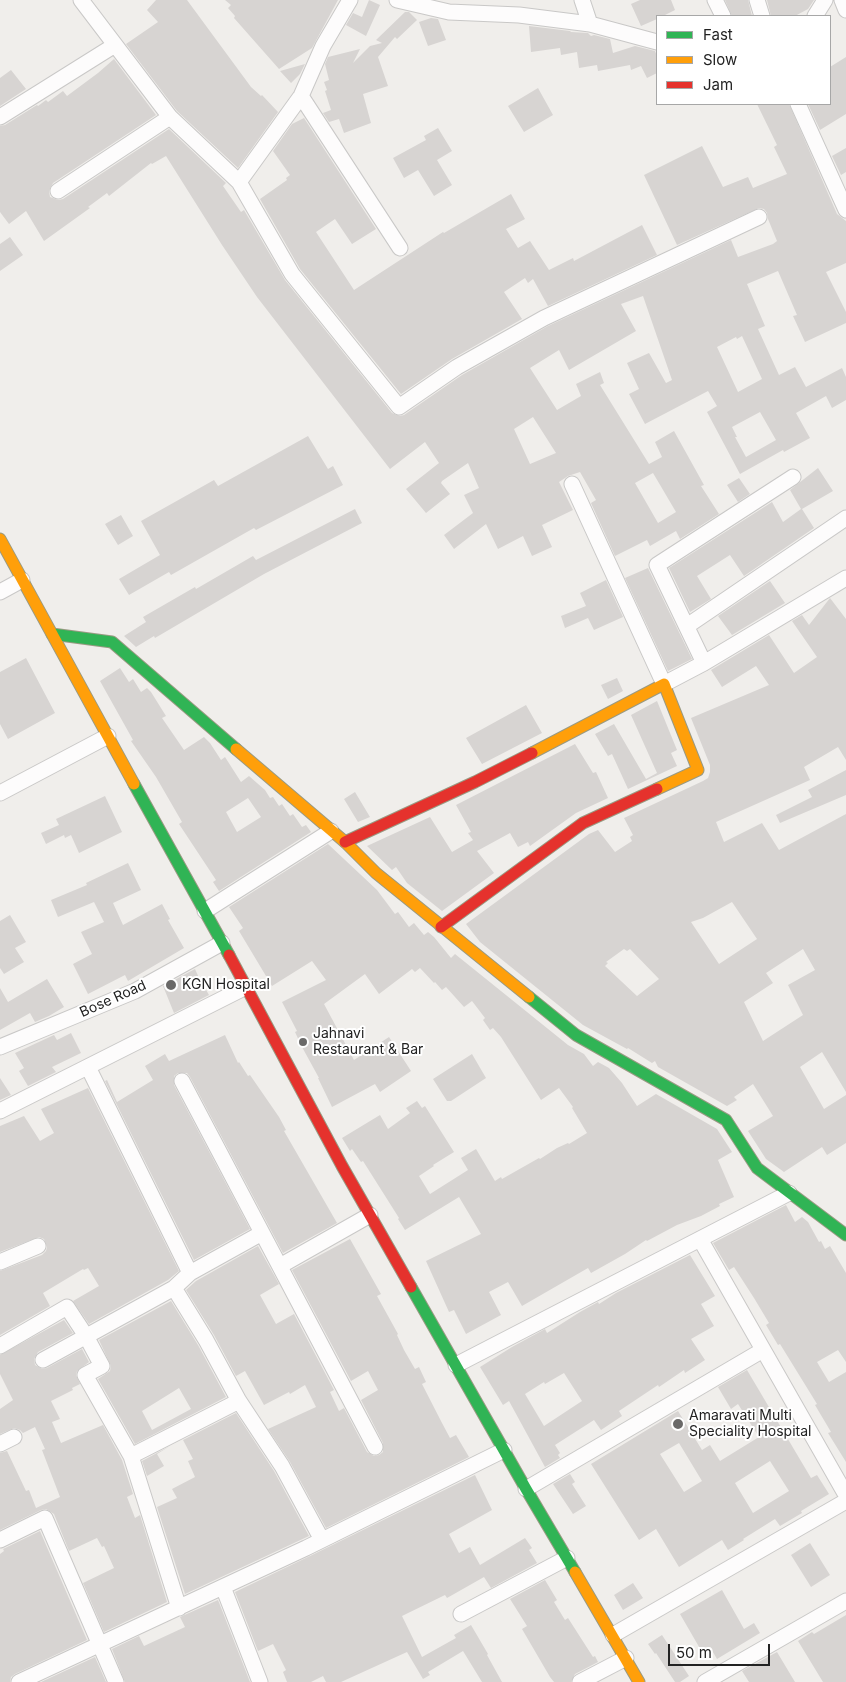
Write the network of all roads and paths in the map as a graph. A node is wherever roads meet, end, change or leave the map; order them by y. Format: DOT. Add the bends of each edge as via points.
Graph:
graph roads {
  1 [pos="81,0"];
  2 [pos="350,0"];
  3 [pos="397,0"];
  4 [pos="582,0"];
  5 [pos="714,0"];
  6 [pos="757,0"];
  7 [pos="825,0"];
  8 [pos="842,0"];
  9 [pos="846,10"];
  10 [pos="722,15"];
  11 [pos="762,15"];
  12 [pos="816,15"];
  13 [pos="590,24"];
  14 [pos="656,42"];
  15 [pos="115,45"];
  16 [pos="301,96"];
  17 [pos="798,105"];
  18 [pos="0,117"];
  19 [pos="170,117"];
  20 [pos="239,182"];
  21 [pos="58,191"];
  22 [pos="846,210"];
  23 [pos="759,217"];
  24 [pos="400,248"];
  25 [pos="793,477"];
  26 [pos="572,484"];
  27 [pos="846,518"];
  28 [pos="0,539"];
  29 [pos="846,578"];
  30 [pos="22,580"];
  31 [pos="0,592"];
  32 [pos="687,626"];
  33 [pos="52,634"];
  34 [pos="704,663"];
  35 [pos="664,684"];
  36 [pos="108,736"];
  37 [pos="0,793"];
  38 [pos="331,831"];
  39 [pos="345,842"];
  40 [pos="205,911"];
  41 [pos="441,927"];
  42 [pos="222,942"];
  43 [pos="246,987"];
  44 [pos="0,1047"];
  45 [pos="88,1067"];
  46 [pos="182,1081"];
  47 [pos="0,1111"];
  48 [pos="789,1193"];
  49 [pos="370,1216"];
  50 [pos="262,1233"];
  51 [pos="846,1235"];
  52 [pos="700,1239"];
  53 [pos="38,1246"];
  54 [pos="0,1262"];
  55 [pos="280,1266"];
  56 [pos="190,1273"];
  57 [pos="174,1288"];
  58 [pos="86,1336"];
  59 [pos="0,1346"];
  60 [pos="763,1350"];
  61 [pos="43,1360"];
  62 [pos="456,1365"];
  63 [pos="239,1401"];
  64 [pos="14,1437"];
  65 [pos="0,1444"];
  66 [pos="375,1447"];
  67 [pos="504,1450"];
  68 [pos="132,1456"];
  69 [pos="526,1489"];
  70 [pos="846,1495"];
  71 [pos="846,1501"];
  72 [pos="0,1540"];
  73 [pos="322,1540"];
  74 [pos="567,1558"];
  75 [pos="223,1587"];
  76 [pos="846,1601"];
  77 [pos="179,1608"];
  78 [pos="461,1614"];
  79 [pos="613,1635"];
  80 [pos="100,1644"];
  81 [pos="626,1658"];
  82 [pos="19,1682"];
  83 [pos="116,1682"];
  84 [pos="260,1682"];
  85 [pos="580,1682"];
  86 [pos="639,1682"];
  87 [pos="705,1682"];
  1 -- 15 [label="street"];
  2 -- 16 [label="street" via="323,46"];
  3 -- 13 [label="street" via="449,12 519,14"];
  4 -- 13 [label="street"];
  5 -- 10 [label="street"];
  6 -- 11 [label="street"];
  7 -- 12 [label="street"];
  8 -- 9 [label="street"];
  13 -- 14 [label="street"];
  15 -- 18 [label="street"];
  15 -- 19 [label="street"];
  16 -- 20 [label="street"];
  16 -- 24 [label="street"];
  17 -- 22 [label="street"];
  19 -- 20 [label="street"];
  19 -- 21 [label="street"];
  20 -- 23 [label="street" via="292,274 400,407 457,367 544,318"];
  25 -- 32 [label="street" via="657,565"];
  26 -- 35 [label="street"];
  27 -- 32 [label="street"];
  28 -- 30 [label="main road"];
  29 -- 34 [label="street"];
  30 -- 31 [label="street"];
  30 -- 33 [label="main road"];
  32 -- 34 [label="street"];
  33 -- 36 [label="main road"];
  33 -- 38 [label="main road" via="112,642"];
  34 -- 35 [label="street"];
  35 -- 39 [label="main road" via="474,782"];
  35 -- 41 [label="main road" via="698,770 583,822"];
  36 -- 37 [label="street"];
  36 -- 40 [label="main road"];
  38 -- 39 [label="main road"];
  38 -- 40 [label="street"];
  39 -- 41 [label="main road" via="376,874"];
  40 -- 42 [label="main road"];
  41 -- 48 [label="main road" via="576,1035 726,1120 758,1168"];
  42 -- 43 [label="main road"];
  42 -- 44 [label="street, Bose Road" via="135,991"];
  43 -- 45 [label="street"];
  43 -- 49 [label="main road"];
  45 -- 47 [label="street"];
  45 -- 56 [label="street"];
  46 -- 50 [label="street"];
  48 -- 51 [label="main road"];
  48 -- 52 [label="street"];
  49 -- 55 [label="street"];
  49 -- 62 [label="main road"];
  50 -- 55 [label="street"];
  50 -- 56 [label="street"];
  52 -- 60 [label="street"];
  52 -- 62 [label="street"];
  53 -- 54 [label="street"];
  55 -- 66 [label="street"];
  56 -- 57 [label="street"];
  57 -- 58 [label="street"];
  57 -- 63 [label="street"];
  58 -- 59 [label="street" via="67,1307"];
  58 -- 61 [label="street"];
  58 -- 68 [label="street" via="102,1366 85,1375"];
  60 -- 69 [label="street"];
  60 -- 70 [label="street"];
  62 -- 67 [label="main road"];
  63 -- 68 [label="street"];
  63 -- 73 [label="street" via="282,1466"];
  64 -- 65 [label="street"];
  67 -- 69 [label="main road"];
  67 -- 73 [label="street"];
  68 -- 77 [label="street"];
  69 -- 74 [label="main road"];
  71 -- 79 [label="street"];
  72 -- 80 [label="street" via="45,1518"];
  73 -- 75 [label="street"];
  74 -- 78 [label="street"];
  74 -- 79 [label="main road"];
  75 -- 77 [label="street"];
  75 -- 84 [label="street"];
  76 -- 87 [label="street"];
  77 -- 80 [label="street"];
  79 -- 81 [label="main road"];
  80 -- 82 [label="street"];
  80 -- 83 [label="street"];
  81 -- 85 [label="street"];
  81 -- 86 [label="main road"];
}
